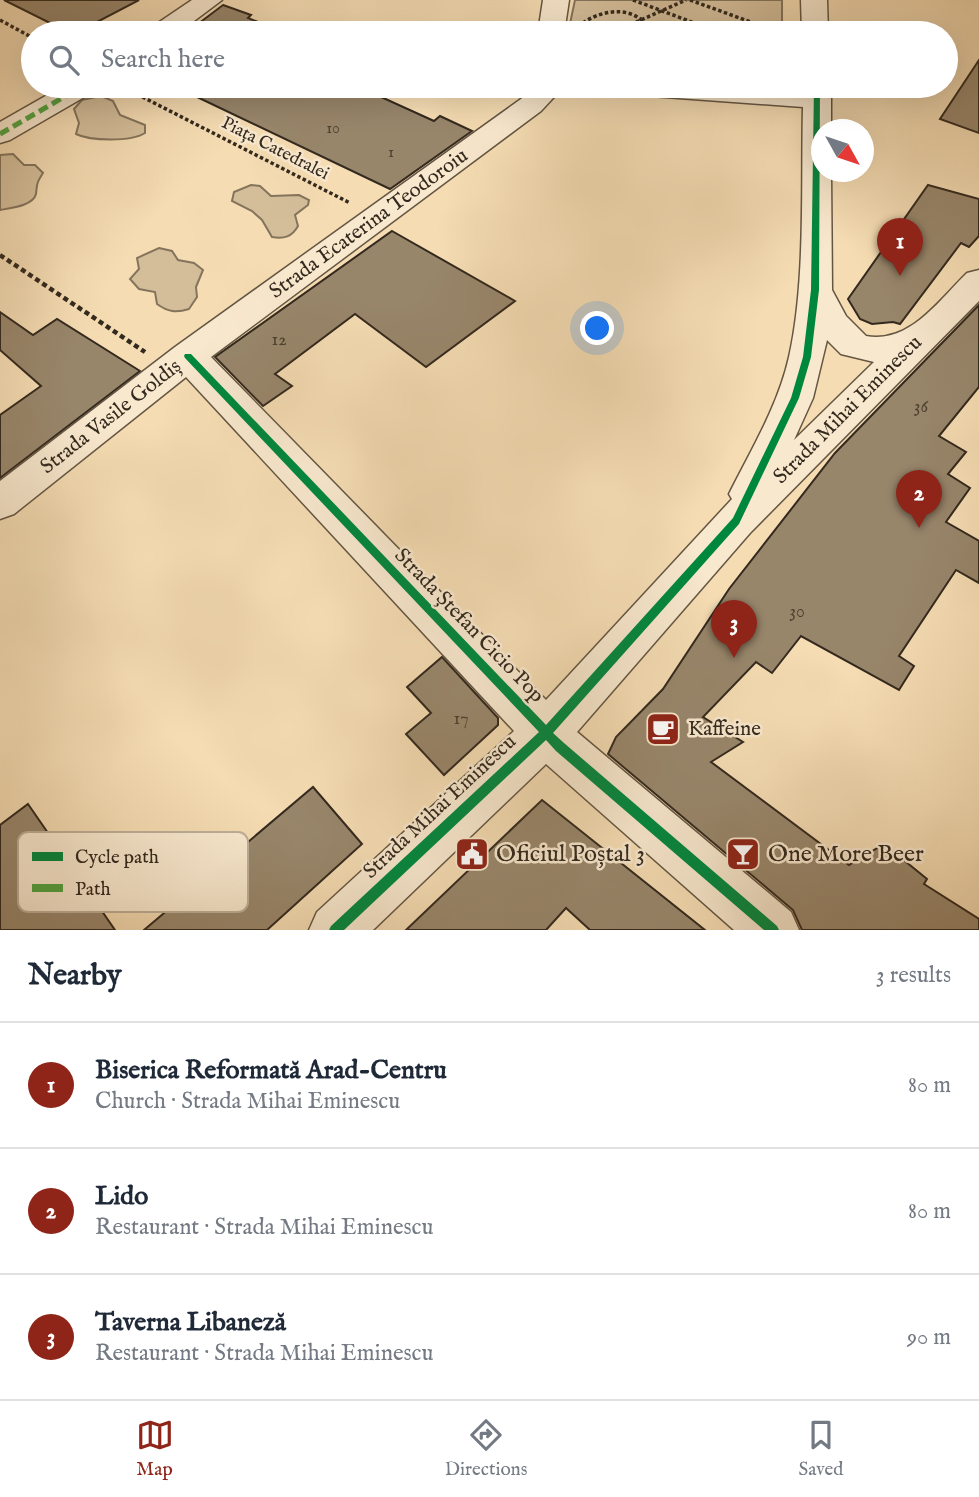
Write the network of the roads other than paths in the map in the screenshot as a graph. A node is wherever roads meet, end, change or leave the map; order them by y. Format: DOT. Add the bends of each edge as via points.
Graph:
graph roads {
  1 [pos="209,0"];
  2 [pos="556,0"];
  3 [pos="814,0"];
  4 [pos="178,21"];
  5 [pos="553,21"];
  6 [pos="815,21"];
  7 [pos="62,98"];
  8 [pos="539,98"];
  9 [pos="817,98"];
  10 [pos="0,134"];
  11 [pos="979,281"];
  12 [pos="815,290"];
  13 [pos="921,338"];
  14 [pos="180,363"];
  15 [pos="0,503"];
  16 [pos="736,521"];
  17 [pos="547,732"];
  18 [pos="335,930"];
  19 [pos="773,930"];
  1 -- 4 [label="street"];
  2 -- 5 [label="street"];
  3 -- 6 [label="street"];
  7 -- 10 [label="street"];
  8 -- 14 [label="street, Strada Ecaterina Teodoroiu"];
  9 -- 12 [label="street"];
  11 -- 13 [label="street, Strada Mihai Eminescu"];
  12 -- 13 [label="street" via="830,321 856,346 884,352"];
  12 -- 16 [label="street" via="807,357 795,398"];
  13 -- 16 [label="street, Strada Mihai Eminescu"];
  14 -- 15 [label="street, Strada Vasile Goldiș"];
  14 -- 17 [label="street, Strada Ștefan Cicio Pop"];
  16 -- 17 [label="street, Strada Mihai Eminescu"];
  17 -- 18 [label="street, Strada Mihai Eminescu"];
  17 -- 19 [label="street, Strada Ștefan Cicio Pop" via="587,772"];
}
